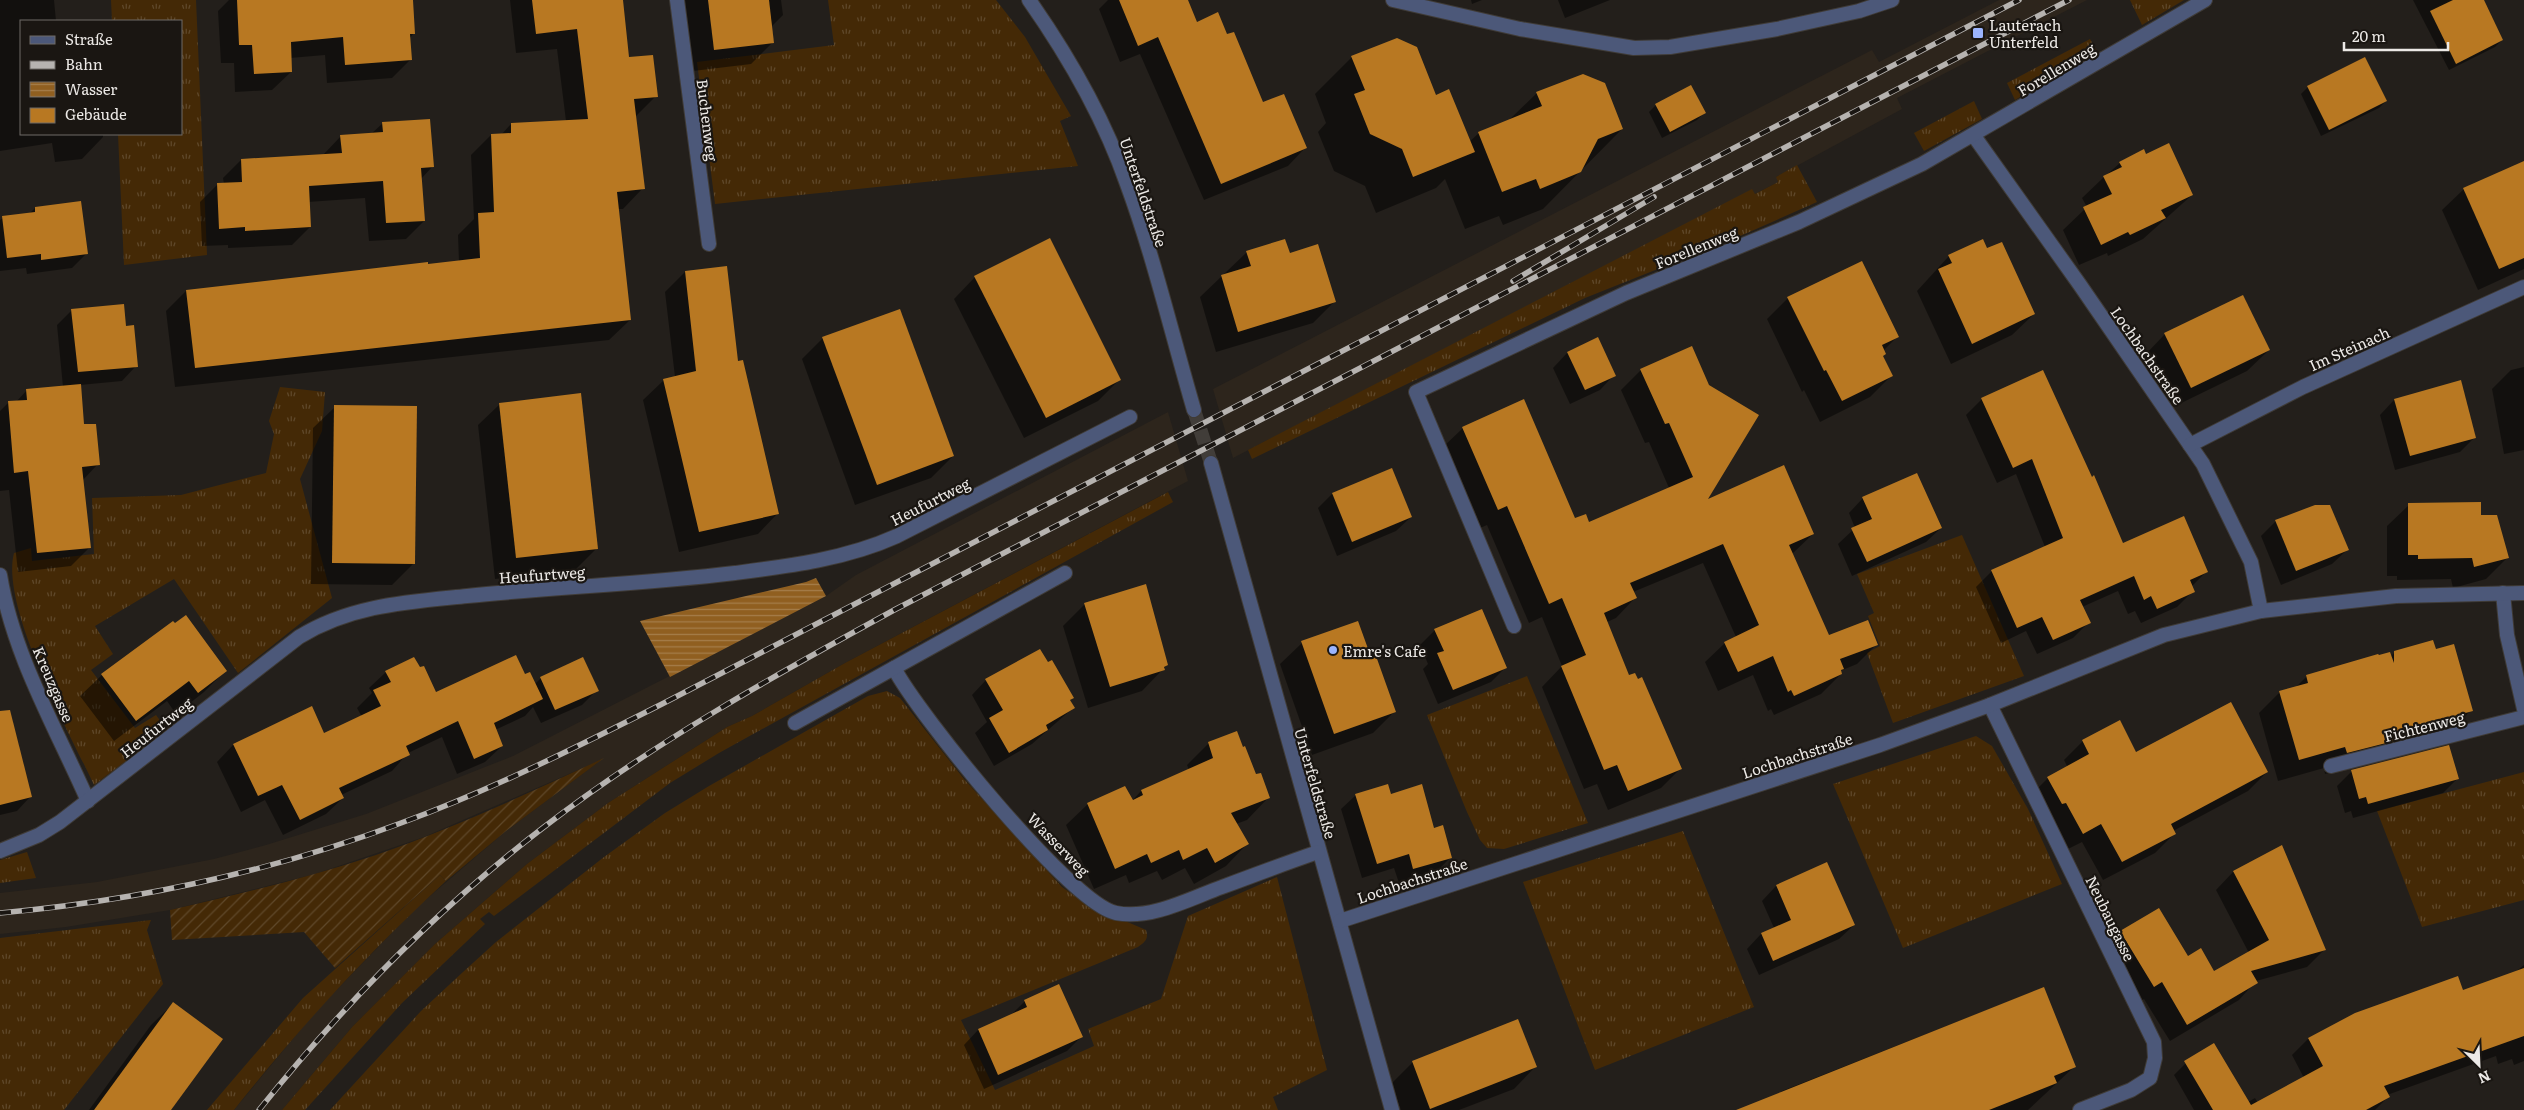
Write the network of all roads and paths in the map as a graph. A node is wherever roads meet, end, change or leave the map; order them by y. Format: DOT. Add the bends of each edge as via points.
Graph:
graph roads {
  1 [pos="677,0"];
  2 [pos="1029,0"];
  3 [pos="1393,0"];
  4 [pos="1892,0"];
  5 [pos="2205,0"];
  6 [pos="1436,5"];
  7 [pos="1974,136"];
  8 [pos="709,244"];
  9 [pos="2524,287"];
  10 [pos="1194,410"];
  11 [pos="1130,417"];
  12 [pos="2190,445"];
  13 [pos="1210,464"];
  14 [pos="1065,573"];
  15 [pos="0,575"];
  16 [pos="2524,593"];
  17 [pos="2503,594"];
  18 [pos="2260,611"];
  19 [pos="1514,626"];
  20 [pos="894,668"];
  21 [pos="1990,705"];
  22 [pos="2524,709"];
  23 [pos="2524,717"];
  24 [pos="795,723"];
  25 [pos="2331,766"];
  26 [pos="88,801"];
  27 [pos="0,851"];
  28 [pos="1318,852"];
  29 [pos="1340,920"];
  30 [pos="1392,1110"];
  31 [pos="2080,1110"];
  1 -- 8 [label="street, Buchenweg"];
  2 -- 10 [label="street, Unterfeldstraße" via="1083,85 1124,176"];
  3 -- 6 [label="street"];
  4 -- 6 [label="street" via="1859,11 1778,29 1652,48 1574,39"];
  5 -- 7 [label="street, Forellenweg"];
  7 -- 12 [label="street, Lochbachstraße"];
  7 -- 19 [label="street, Forellenweg" via="1833,207 1626,293 1416,392"];
  9 -- 12 [label="street, Im Steinach" via="2303,387"];
  11 -- 26 [label="street, Heufurtweg" via="897,536 860,551 802,564 678,580 486,594 372,607 323,623 299,637"];
  12 -- 18 [label="street, Lochbachstraße" via="2251,562"];
  13 -- 28 [label="street, Unterfeldstraße"];
  14 -- 20 [label="street"];
  15 -- 26 [label="street, Kreuzgasse" via="24,658"];
  16 -- 17 [label="street, Lochbachstraße"];
  17 -- 18 [label="street, Lochbachstraße" via="2396,596"];
  17 -- 22 [label="street" via="2507,635"];
  18 -- 21 [label="street, Lochbachstraße" via="2164,635"];
  20 -- 24 [label="street"];
  20 -- 28 [label="street, Wasserweg" via="909,695 968,770 1059,872 1094,901 1115,913 1143,913 1173,904"];
  21 -- 29 [label="street, Lochbachstraße" via="1880,745"];
  21 -- 31 [label="street, Neubaugasse" via="2154,1042 2155,1058 2150,1078 2131,1090"];
  23 -- 25 [label="street, Fichtenweg"];
  26 -- 27 [label="street, Heufurtweg" via="40,835"];
  28 -- 29 [label="street, Unterfeldstraße"];
  29 -- 30 [label="street, Unterfeldstraße"];
}
